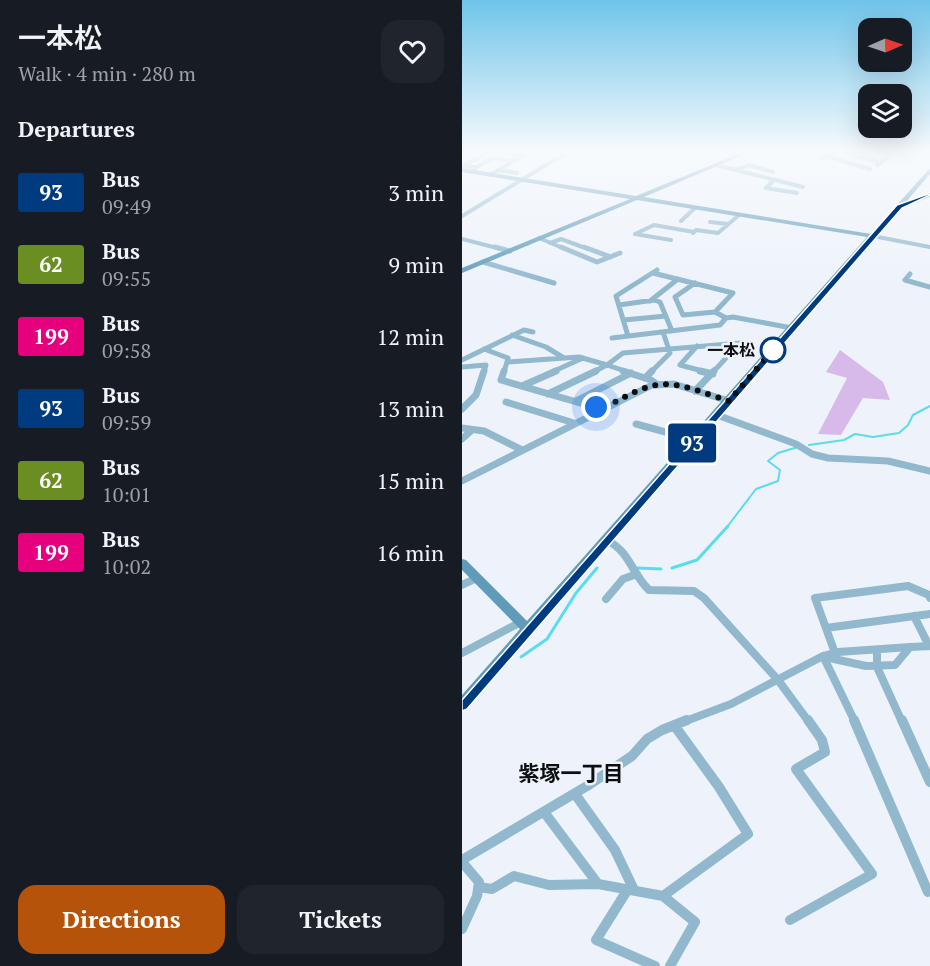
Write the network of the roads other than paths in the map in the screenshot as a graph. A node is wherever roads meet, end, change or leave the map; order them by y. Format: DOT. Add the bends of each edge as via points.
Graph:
graph roads {
  1 [pos="497,195"];
  2 [pos="613,195"];
  3 [pos="646,195"];
  4 [pos="909,195"];
  5 [pos="930,195"];
  6 [pos="637,199"];
  7 [pos="900,206"];
  8 [pos="694,208"];
  9 [pos="739,215"];
  10 [pos="462,216"];
  11 [pos="681,221"];
  12 [pos="710,222"];
  13 [pos="728,224"];
  14 [pos="680,229"];
  15 [pos="873,236"];
  16 [pos="539,238"];
  17 [pos="462,239"];
  18 [pos="672,240"];
  19 [pos="550,243"];
  20 [pos="668,245"];
  21 [pos="930,247"];
  22 [pos="510,251"];
  23 [pos="620,253"];
  24 [pos="611,257"];
  25 [pos="483,262"];
  26 [pos="462,271"];
  27 [pos="910,274"];
  28 [pos="678,279"];
  29 [pos="554,283"];
  30 [pos="695,283"];
  31 [pos="930,287"];
  32 [pos="650,301"];
  33 [pos="619,305"];
  34 [pos="715,312"];
  35 [pos="666,316"];
  36 [pos="726,318"];
  37 [pos="624,320"];
  38 [pos="792,328"];
  39 [pos="672,331"];
  40 [pos="533,332"];
  41 [pos="663,332"];
  42 [pos="512,335"];
  43 [pos="628,336"];
  44 [pos="612,338"];
  45 [pos="697,346"];
  46 [pos="484,349"];
  47 [pos="670,349"];
  48 [pos="564,358"];
  49 [pos="583,358"];
  50 [pos="462,360"];
  51 [pos="507,363"];
  52 [pos="608,365"];
  53 [pos="462,367"];
  54 [pos="631,373"];
  55 [pos="712,374"];
  56 [pos="645,378"];
  57 [pos="658,385"];
  58 [pos="522,386"];
  59 [pos="695,391"];
  60 [pos="548,394"];
  61 [pos="576,401"];
  62 [pos="729,401"];
  63 [pos="506,402"];
  64 [pos="462,409"];
  65 [pos="601,409"];
  66 [pos="717,414"];
  67 [pos="573,423"];
  68 [pos="636,424"];
  69 [pos="462,428"];
  70 [pos="472,430"];
  71 [pos="462,439"];
  72 [pos="695,440"];
  73 [pos="522,450"];
  74 [pos="930,471"];
  75 [pos="462,481"];
  76 [pos="608,541"];
  77 [pos="462,563"];
  78 [pos="637,574"];
  79 [pos="477,578"];
  80 [pos="462,585"];
  81 [pos="930,598"];
  82 [pos="606,600"];
  83 [pos="930,614"];
  84 [pos="914,616"];
  85 [pos="524,626"];
  86 [pos="826,628"];
  87 [pos="930,646"];
  88 [pos="910,647"];
  89 [pos="877,650"];
  90 [pos="462,653"];
  91 [pos="835,653"];
  92 [pos="823,656"];
  93 [pos="877,667"];
  94 [pos="778,680"];
  95 [pos="462,704"];
  96 [pos="674,725"];
  97 [pos="930,782"];
  98 [pos="575,794"];
  99 [pos="544,812"];
  100 [pos="462,861"];
  101 [pos="598,884"];
  102 [pos="479,887"];
  103 [pos="631,889"];
  104 [pos="930,891"];
  105 [pos="663,896"];
  106 [pos="790,920"];
  107 [pos="462,929"];
  108 [pos="655,966"];
  109 [pos="670,966"];
  1 -- 10 [label="street"];
  2 -- 6 [label="street"];
  3 -- 6 [label="street"];
  4 -- 7 [label="street"];
  5 -- 7 [label="street"];
  6 -- 8 [label="street"];
  6 -- 16 [label="street"];
  7 -- 15 [label="street"];
  8 -- 9 [label="street"];
  8 -- 11 [label="street"];
  9 -- 13 [label="street"];
  9 -- 15 [label="street"];
  12 -- 13 [label="street"];
  13 -- 14 [label="street" via="718,233"];
  14 -- 18 [label="street"];
  14 -- 18 [label="street" via="654,225 635,234"];
  15 -- 21 [label="street"];
  15 -- 38 [label="street"];
  16 -- 19 [label="street"];
  16 -- 22 [label="street"];
  17 -- 22 [label="street"];
  18 -- 20 [label="street"];
  19 -- 24 [label="street" via="561,239"];
  19 -- 24 [label="street" via="597,262"];
  22 -- 25 [label="street"];
  23 -- 24 [label="street"];
  25 -- 26 [label="street"];
  25 -- 29 [label="street"];
  27 -- 31 [label="street" via="905,280"];
  28 -- 30 [label="street"];
  28 -- 32 [label="street"];
  28 -- 33 [label="street" via="656,271 616,296"];
  30 -- 34 [label="street" via="733,293"];
  30 -- 34 [label="street" via="675,297 684,315"];
  32 -- 33 [label="street"];
  32 -- 35 [label="street" via="660,302"];
  33 -- 37 [label="street"];
  34 -- 36 [label="street"];
  35 -- 37 [label="street"];
  35 -- 39 [label="street"];
  36 -- 38 [label="street"];
  36 -- 39 [label="street" via="720,325"];
  37 -- 43 [label="street"];
  38 -- 62 [label="street"];
  39 -- 41 [label="street"];
  40 -- 42 [label="street" via="524,330"];
  41 -- 43 [label="street"];
  41 -- 47 [label="street"];
  42 -- 46 [label="street"];
  42 -- 48 [label="street"];
  43 -- 44 [label="street"];
  45 -- 47 [label="street"];
  45 -- 55 [label="street" via="680,365"];
  45 -- 55 [label="street" via="740,343"];
  46 -- 50 [label="street"];
  46 -- 51 [label="street" via="508,358"];
  47 -- 52 [label="street" via="623,353"];
  47 -- 56 [label="street"];
  48 -- 49 [label="street"];
  48 -- 51 [label="street"];
  49 -- 52 [label="street"];
  49 -- 58 [label="street"];
  51 -- 58 [label="street" via="501,380"];
  52 -- 54 [label="street"];
  52 -- 60 [label="street"];
  53 -- 64 [label="street" via="486,365 476,395"];
  54 -- 56 [label="street"];
  54 -- 61 [label="street"];
  55 -- 59 [label="street"];
  56 -- 57 [label="street"];
  57 -- 59 [label="street" via="674,384"];
  57 -- 65 [label="street"];
  58 -- 60 [label="street"];
  59 -- 62 [label="street"];
  60 -- 61 [label="street"];
  61 -- 65 [label="street"];
  62 -- 66 [label="street"];
  63 -- 67 [label="street"];
  65 -- 67 [label="street"];
  66 -- 72 [label="street"];
  66 -- 74 [label="street" via="796,444 812,454 888,461"];
  67 -- 73 [label="street"];
  68 -- 72 [label="street"];
  69 -- 70 [label="street"];
  70 -- 71 [label="street"];
  70 -- 73 [label="street" via="484,431"];
  72 -- 76 [label="street"];
  73 -- 75 [label="street"];
  76 -- 78 [label="street" via="623,548"];
  76 -- 85 [label="street"];
  77 -- 79 [label="street"];
  78 -- 82 [label="street" via="623,579"];
  78 -- 94 [label="street" via="650,590 694,591 704,598"];
  79 -- 80 [label="street"];
  79 -- 85 [label="street"];
  81 -- 86 [label="street" via="908,586 814,598"];
  83 -- 84 [label="street"];
  84 -- 86 [label="street"];
  84 -- 87 [label="street"];
  85 -- 90 [label="street"];
  85 -- 95 [label="street"];
  86 -- 91 [label="street"];
  87 -- 88 [label="street"];
  88 -- 89 [label="street"];
  88 -- 93 [label="street" via="895,665"];
  89 -- 91 [label="street"];
  89 -- 93 [label="street"];
  91 -- 92 [label="street"];
  92 -- 93 [label="street"];
  92 -- 94 [label="street"];
  92 -- 104 [label="street" via="843,692 907,850"];
  93 -- 97 [label="street"];
  94 -- 96 [label="street" via="731,705"];
  94 -- 106 [label="street" via="822,740 825,752 796,769 872,874"];
  96 -- 98 [label="street" via="647,739 632,756"];
  96 -- 105 [label="street" via="748,834"];
  98 -- 99 [label="street"];
  98 -- 103 [label="street" via="615,850"];
  99 -- 100 [label="street"];
  99 -- 101 [label="street"];
  100 -- 102 [label="street"];
  101 -- 102 [label="street" via="549,885 514,876 492,889"];
  101 -- 103 [label="street"];
  102 -- 107 [label="street"];
  103 -- 105 [label="street"];
  103 -- 108 [label="street" via="596,940"];
  105 -- 109 [label="street" via="695,922"];
}
